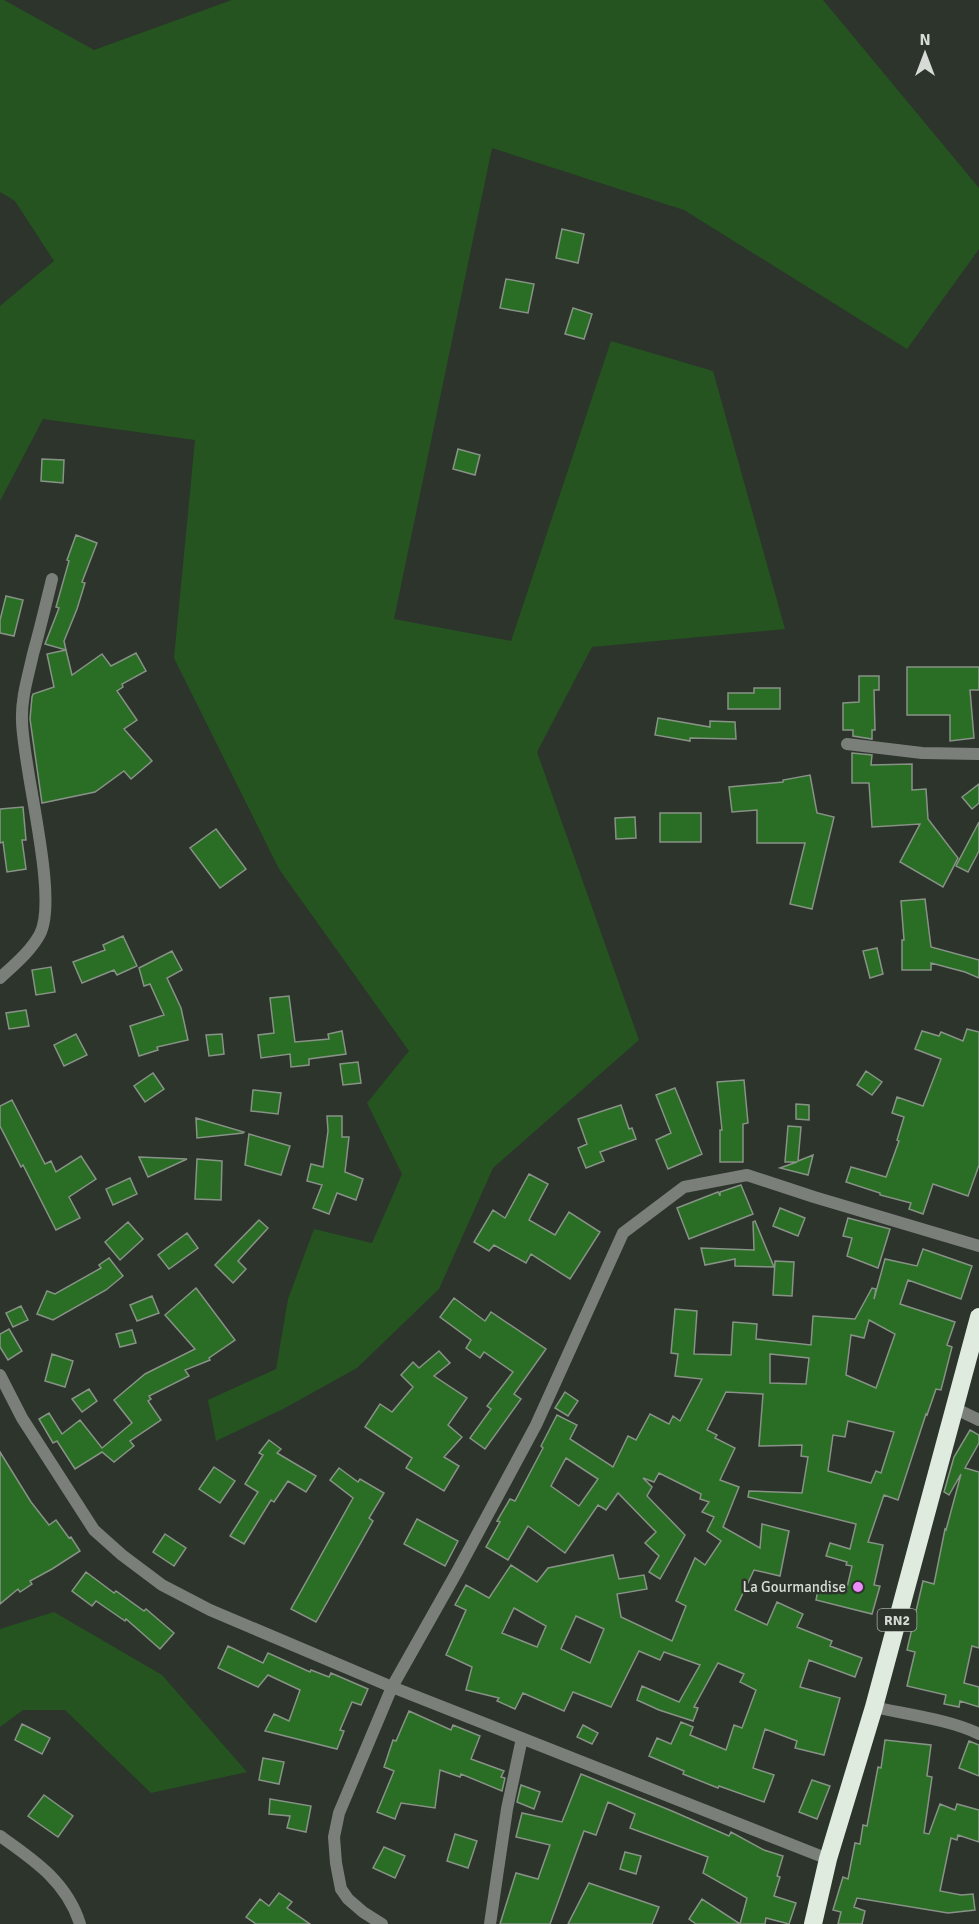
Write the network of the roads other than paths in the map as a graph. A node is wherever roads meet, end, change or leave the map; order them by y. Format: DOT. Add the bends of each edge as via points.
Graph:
graph roads {
  1 [pos="52,579"];
  2 [pos="847,744"];
  3 [pos="979,754"];
  4 [pos="0,978"];
  5 [pos="979,1245"];
  6 [pos="979,1317"];
  7 [pos="0,1375"];
  8 [pos="954,1408"];
  9 [pos="979,1420"];
  10 [pos="392,1687"];
  11 [pos="874,1707"];
  12 [pos="979,1734"];
  13 [pos="522,1738"];
  14 [pos="0,1836"];
  15 [pos="828,1859"];
  16 [pos="80,1924"];
  17 [pos="382,1924"];
  18 [pos="490,1924"];
  19 [pos="813,1924"];
  1 -- 4 [label="street" via="22,699 21,721 46,887 44,919 40,934"];
  2 -- 3 [label="street" via="922,753"];
  5 -- 10 [label="street" via="747,1175 684,1187 623,1233 536,1425"];
  6 -- 8 [label="highway, RN2"];
  7 -- 10 [label="street" via="22,1418 94,1530 122,1555 162,1585 210,1610"];
  8 -- 9 [label="street"];
  8 -- 11 [label="highway, RN2"];
  10 -- 13 [label="street"];
  10 -- 17 [label="street" via="339,1813 334,1837 341,1889 363,1912"];
  11 -- 12 [label="street"];
  11 -- 15 [label="highway, RN2"];
  13 -- 15 [label="street"];
  13 -- 18 [label="street"];
  14 -- 16 [label="street" via="51,1875 64,1891"];
  15 -- 19 [label="highway, RN2"];
}
